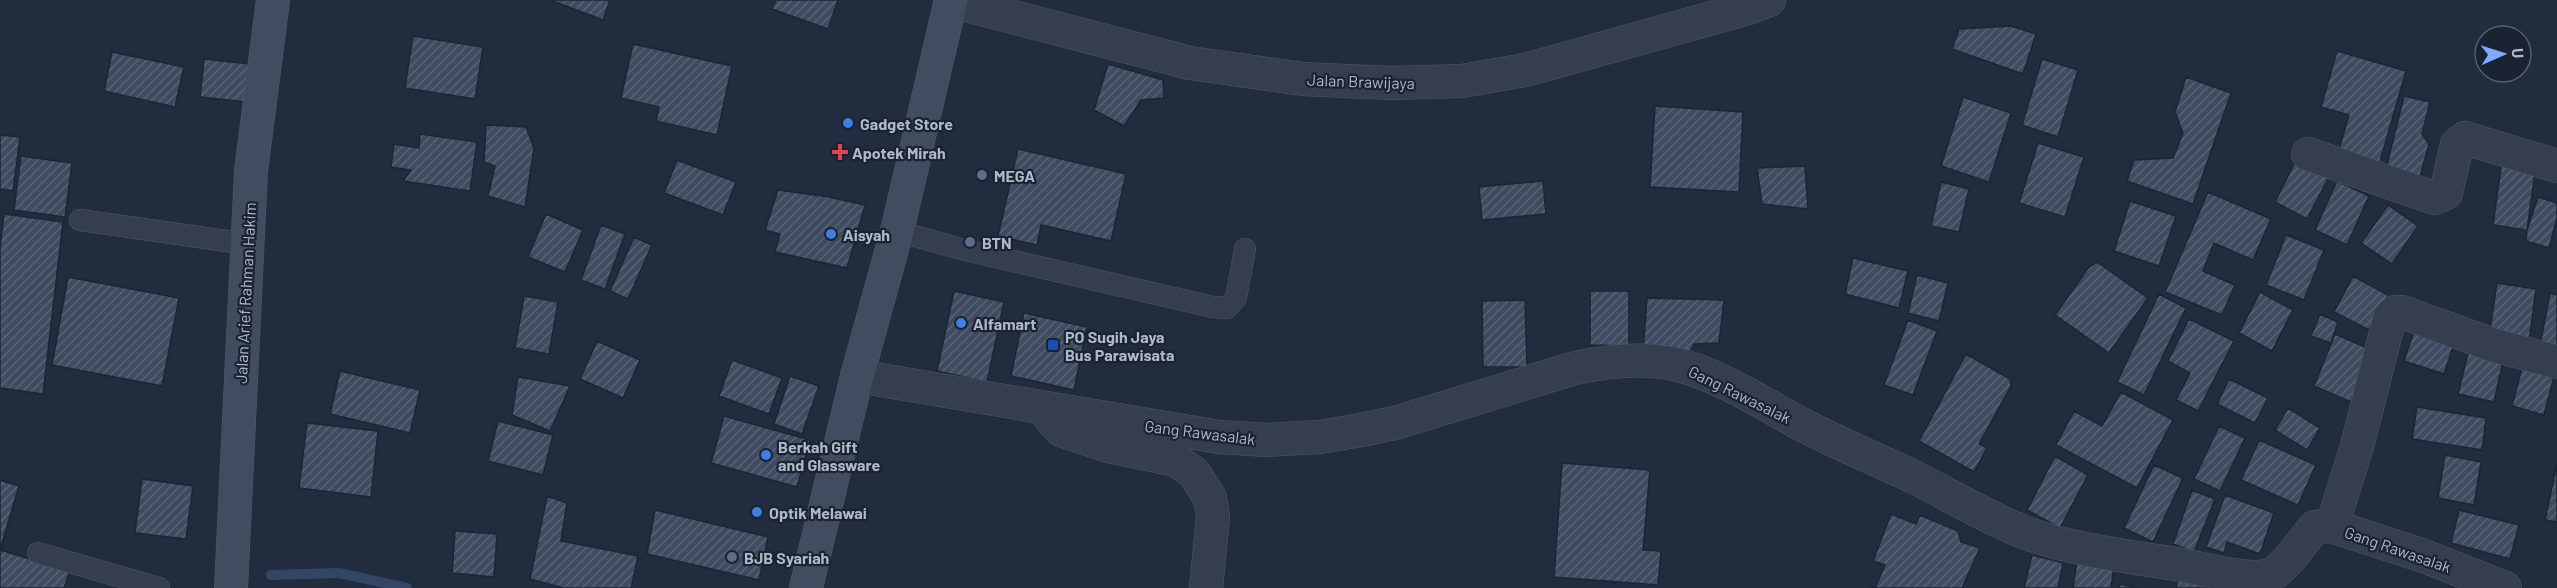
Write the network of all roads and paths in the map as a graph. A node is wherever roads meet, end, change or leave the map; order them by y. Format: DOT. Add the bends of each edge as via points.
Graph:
graph roads {
  1 [pos="273,0"];
  2 [pos="1769,0"];
  3 [pos="951,1"];
  4 [pos="2308,154"];
  5 [pos="2557,166"];
  6 [pos="80,220"];
  7 [pos="897,231"];
  8 [pos="247,244"];
  9 [pos="1245,249"];
  10 [pos="2557,362"];
  11 [pos="857,376"];
  12 [pos="1039,407"];
  13 [pos="2332,526"];
  14 [pos="38,553"];
  15 [pos="159,588"];
  16 [pos="231,588"];
  17 [pos="806,588"];
  18 [pos="1206,588"];
  19 [pos="2505,588"];
  1 -- 8 [label="main road, Jalan Arief Rahman Hakim" via="251,171"];
  2 -- 3 [label="street, Jalan Brawijaya" via="1525,70 1462,81 1389,83 1303,79 1190,63"];
  3 -- 7 [label="main road"];
  4 -- 5 [label="street" via="2434,198 2446,193 2457,144 2465,138"];
  6 -- 8 [label="lane"];
  7 -- 9 [label="lane" via="1227,308 1236,298"];
  7 -- 11 [label="main road"];
  8 -- 16 [label="main road, Jalan Arief Rahman Hakim"];
  10 -- 13 [label="street" via="2395,312 2390,317"];
  11 -- 12 [label="street, Gang Rawasalak"];
  11 -- 17 [label="main road"];
  12 -- 13 [label="street, Gang Rawasalak" via="1220,437 1320,437 1395,423 1575,368 1603,362 1650,361 1695,370 1981,512 2061,543 2260,576 2278,570 2315,527"];
  12 -- 18 [label="street" via="1061,430 1109,446 1176,460 1194,473 1210,498 1213,518"];
  13 -- 19 [label="street, Gang Rawasalak"];
  14 -- 15 [label="lane"];
}
